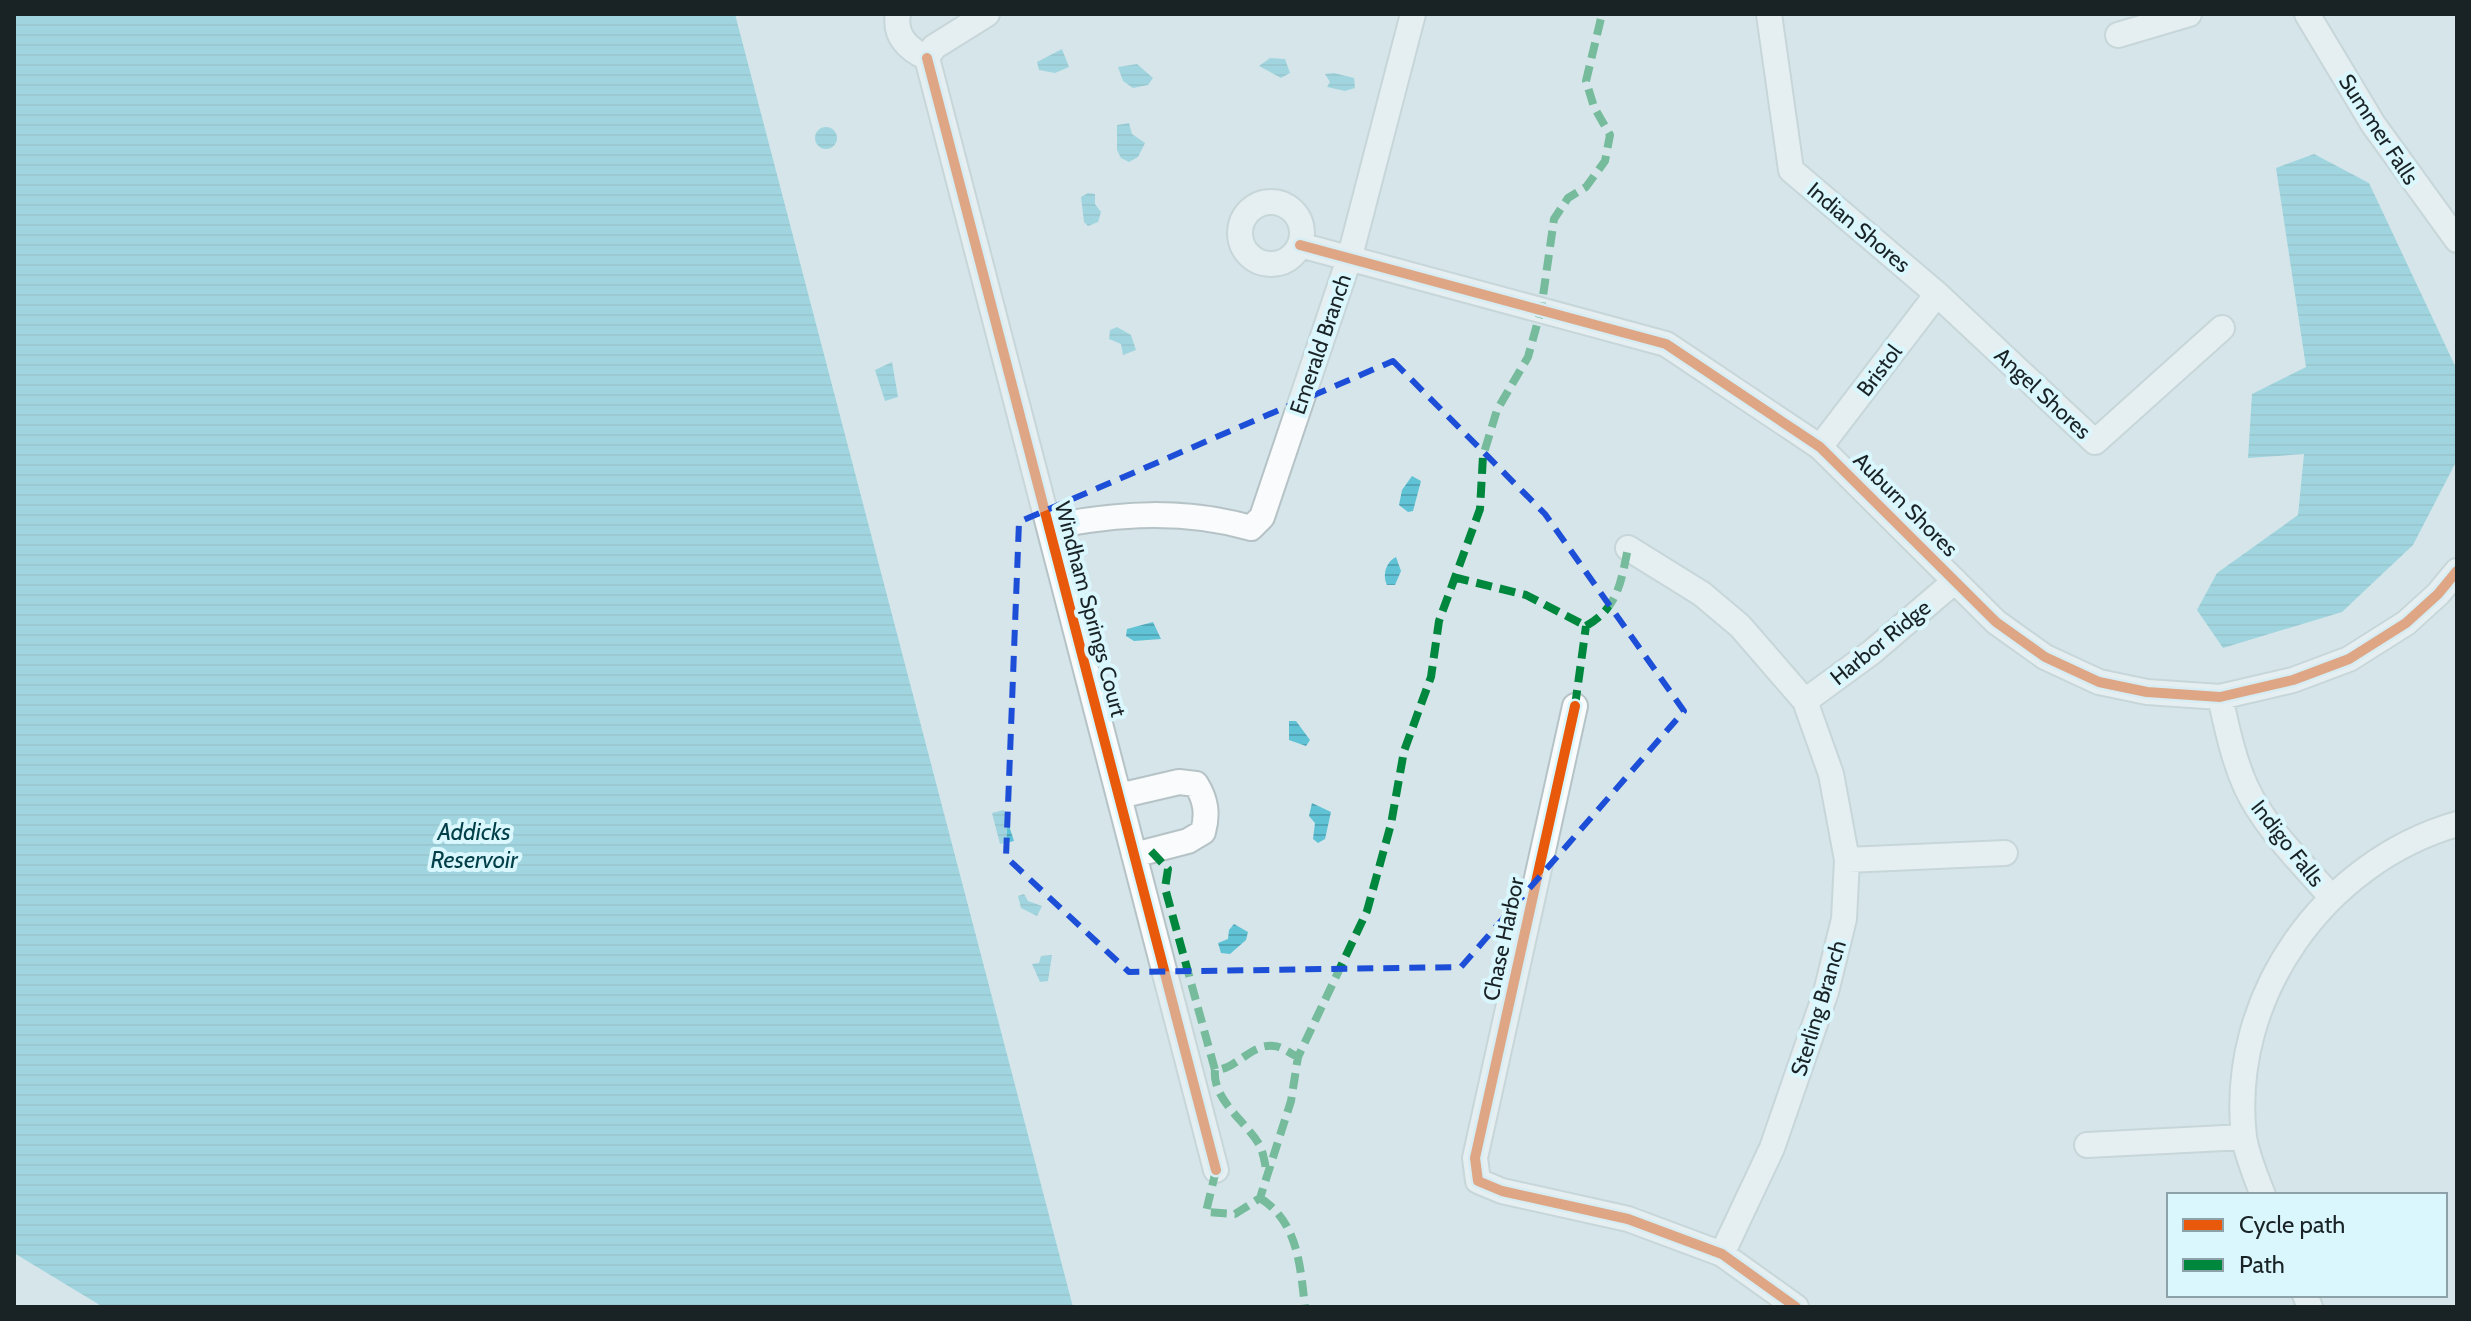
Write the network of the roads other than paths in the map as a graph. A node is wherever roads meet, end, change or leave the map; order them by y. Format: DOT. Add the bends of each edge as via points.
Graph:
graph roads {
  1 [pos="898,14"];
  2 [pos="987,14"];
  3 [pos="1413,14"];
  4 [pos="1769,14"];
  5 [pos="2189,14"];
  6 [pos="2307,14"];
  7 [pos="956,22"];
  8 [pos="2118,35"];
  9 [pos="927,58"];
  10 [pos="2457,240"];
  11 [pos="1300,245"];
  12 [pos="1350,256"];
  13 [pos="1937,294"];
  14 [pos="2222,328"];
  15 [pos="1820,447"];
  16 [pos="1049,527"];
  17 [pos="1628,548"];
  18 [pos="2457,571"];
  19 [pos="1955,581"];
  20 [pos="2220,697"];
  21 [pos="1805,701"];
  22 [pos="1575,706"];
  23 [pos="1119,796"];
  24 [pos="2457,824"];
  25 [pos="2005,853"];
  26 [pos="1134,855"];
  27 [pos="1847,860"];
  28 [pos="2331,897"];
  29 [pos="2244,1137"];
  30 [pos="2087,1145"];
  31 [pos="1216,1170"];
  32 [pos="2262,1193"];
  33 [pos="1722,1254"];
  34 [pos="1796,1307"];
  1 -- 9 [label="street" via="901,38"];
  2 -- 7 [label="street"];
  3 -- 12 [label="street, Emerald Branch"];
  4 -- 13 [label="street, Indian Shores" via="1791,170"];
  5 -- 8 [label="street"];
  6 -- 10 [label="street, Summer Falls" via="2373,124"];
  7 -- 9 [label="street"];
  9 -- 16 [label="street, Windham Springs Court"];
  11 -- 12 [label="street, Auburn Shores"];
  12 -- 15 [label="street, Auburn Shores" via="1666,344"];
  12 -- 16 [label="street, Emerald Branch" via="1262,517 1251,528 1217,518 1156,513"];
  13 -- 14 [label="street, Angel Shores" via="2095,442"];
  13 -- 15 [label="street, Bristol"];
  15 -- 19 [label="street, Auburn Shores"];
  16 -- 23 [label="street, Windham Springs Court"];
  17 -- 21 [label="street, Sterling Branch" via="1702,594 1740,626"];
  18 -- 20 [label="street, Auburn Shores" via="2406,623 2349,659 2293,680"];
  19 -- 20 [label="street, Auburn Shores" via="1996,622 2045,657 2099,682 2147,692"];
  19 -- 21 [label="street, Harbor Ridge"];
  20 -- 28 [label="street, Indigo Falls" via="2230,747 2248,791"];
  21 -- 27 [label="street, Sterling Branch" via="1831,774"];
  22 -- 33 [label="street, Chase Harbor" via="1475,1158 1478,1181 1628,1219"];
  23 -- 26 [label="street, Windham Springs Court"];
  23 -- 26 [label="street" via="1179,782 1196,784 1202,794 1207,817 1203,832"];
  24 -- 28 [label="street" via="2418,835 2363,869"];
  25 -- 27 [label="street"];
  26 -- 31 [label="street, Windham Springs Court"];
  27 -- 33 [label="street, Sterling Branch" via="1844,919 1826,992 1772,1148"];
  28 -- 29 [label="street" via="2290,947 2254,1025 2246,1069"];
  29 -- 30 [label="street"];
  29 -- 32 [label="street"];
  33 -- 34 [label="street"];
}
